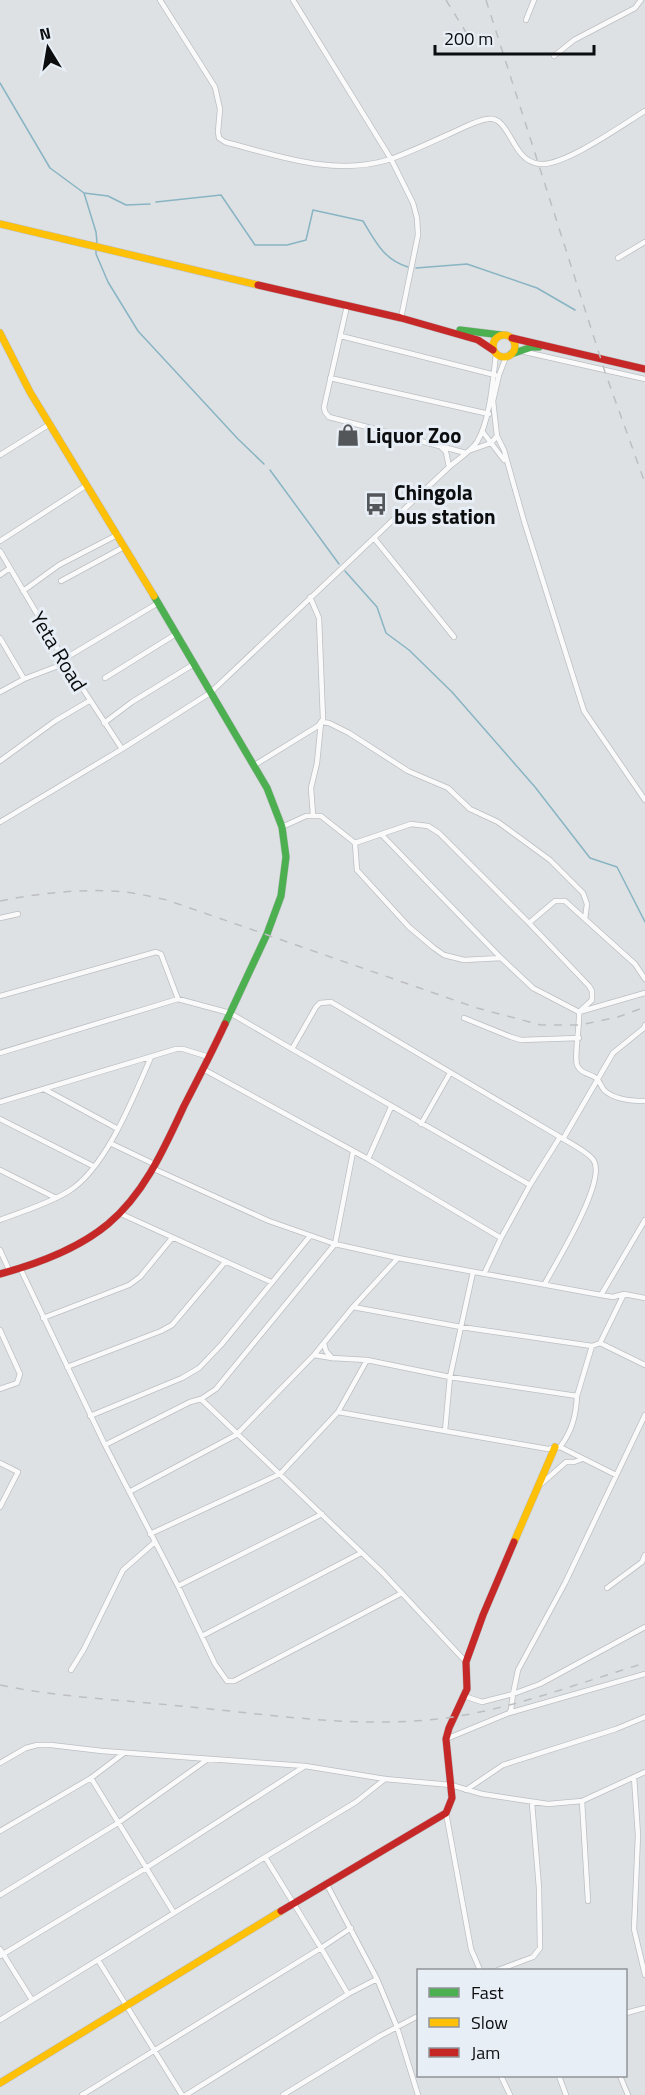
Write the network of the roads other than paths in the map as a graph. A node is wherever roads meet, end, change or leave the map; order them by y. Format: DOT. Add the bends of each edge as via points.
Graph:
graph roads {
  1 [pos="160,0"];
  2 [pos="293,0"];
  3 [pos="534,0"];
  4 [pos="641,0"];
  5 [pos="526,20"];
  6 [pos="554,56"];
  7 [pos="645,111"];
  8 [pos="391,159"];
  9 [pos="0,224"];
  10 [pos="645,242"];
  11 [pos="618,258"];
  12 [pos="347,306"];
  13 [pos="401,318"];
  14 [pos="440,328"];
  15 [pos="0,333"];
  16 [pos="501,334"];
  17 [pos="340,336"];
  18 [pos="512,338"];
  19 [pos="553,347"];
  20 [pos="8,348"];
  21 [pos="519,351"];
  22 [pos="494,352"];
  23 [pos="0,353"];
  24 [pos="509,355"];
  25 [pos="645,369"];
  26 [pos="496,375"];
  27 [pos="330,378"];
  28 [pos="645,379"];
  29 [pos="486,413"];
  30 [pos="493,414"];
  31 [pos="50,424"];
  32 [pos="482,431"];
  33 [pos="497,436"];
  34 [pos="491,443"];
  35 [pos="441,446"];
  36 [pos="484,446"];
  37 [pos="497,450"];
  38 [pos="468,452"];
  39 [pos="0,455"];
  40 [pos="506,462"];
  41 [pos="449,467"];
  42 [pos="87,485"];
  43 [pos="117,535"];
  44 [pos="374,538"];
  45 [pos="0,541"];
  46 [pos="124,547"];
  47 [pos="0,551"];
  48 [pos="10,568"];
  49 [pos="0,575"];
  50 [pos="61,581"];
  51 [pos="23,591"];
  52 [pos="310,597"];
  53 [pos="158,603"];
  54 [pos="177,634"];
  55 [pos="0,638"];
  56 [pos="454,638"];
  57 [pos="65,661"];
  58 [pos="194,663"];
  59 [pos="105,678"];
  60 [pos="24,679"];
  61 [pos="0,692"];
  62 [pos="210,693"];
  63 [pos="89,701"];
  64 [pos="104,723"];
  65 [pos="321,723"];
  66 [pos="122,749"];
  67 [pos="0,760"];
  68 [pos="253,766"];
  69 [pos="645,800"];
  70 [pos="313,815"];
  71 [pos="0,822"];
  72 [pos="282,827"];
  73 [pos="382,835"];
  74 [pos="355,843"];
  75 [pos="18,914"];
  76 [pos="0,918"];
  77 [pos="585,919"];
  78 [pos="529,923"];
  79 [pos="501,958"];
  80 [pos="645,979"];
  81 [pos="645,993"];
  82 [pos="0,996"];
  83 [pos="178,999"];
  84 [pos="579,1012"];
  85 [pos="230,1013"];
  86 [pos="464,1018"];
  87 [pos="645,1027"];
  88 [pos="579,1038"];
  89 [pos="292,1049"];
  90 [pos="0,1053"];
  91 [pos="151,1057"];
  92 [pos="209,1057"];
  93 [pos="203,1069"];
  94 [pos="450,1073"];
  95 [pos="597,1079"];
  96 [pos="44,1089"];
  97 [pos="645,1101"];
  98 [pos="0,1102"];
  99 [pos="391,1107"];
  100 [pos="0,1119"];
  101 [pos="421,1124"];
  102 [pos="118,1129"];
  103 [pos="561,1138"];
  104 [pos="110,1143"];
  105 [pos="353,1152"];
  106 [pos="368,1159"];
  107 [pos="93,1166"];
  108 [pos="155,1167"];
  109 [pos="0,1170"];
  110 [pos="530,1185"];
  111 [pos="56,1197"];
  112 [pos="119,1213"];
  113 [pos="0,1220"];
  114 [pos="645,1220"];
  115 [pos="642,1230"];
  116 [pos="310,1236"];
  117 [pos="172,1238"];
  118 [pos="501,1238"];
  119 [pos="335,1245"];
  120 [pos="0,1250"];
  121 [pos="398,1258"];
  122 [pos="225,1262"];
  123 [pos="20,1268"];
  124 [pos="10,1272"];
  125 [pos="474,1272"];
  126 [pos="0,1274"];
  127 [pos="484,1274"];
  128 [pos="271,1282"];
  129 [pos="544,1285"];
  130 [pos="624,1294"];
  131 [pos="601,1295"];
  132 [pos="645,1298"];
  133 [pos="353,1307"];
  134 [pos="43,1318"];
  135 [pos="461,1327"];
  136 [pos="0,1330"];
  137 [pos="324,1343"];
  138 [pos="600,1343"];
  139 [pos="592,1346"];
  140 [pos="314,1355"];
  141 [pos="333,1358"];
  142 [pos="367,1360"];
  143 [pos="645,1365"];
  144 [pos="67,1367"];
  145 [pos="450,1377"];
  146 [pos="0,1389"];
  147 [pos="577,1396"];
  148 [pos="201,1399"];
  149 [pos="338,1412"];
  150 [pos="645,1415"];
  151 [pos="90,1416"];
  152 [pos="642,1429"];
  153 [pos="445,1431"];
  154 [pos="236,1435"];
  155 [pos="105,1445"];
  156 [pos="557,1447"];
  157 [pos="582,1459"];
  158 [pos="0,1463"];
  159 [pos="280,1474"];
  160 [pos="616,1475"];
  161 [pos="536,1489"];
  162 [pos="129,1492"];
  163 [pos="0,1507"];
  164 [pos="322,1514"];
  165 [pos="150,1534"];
  166 [pos="155,1542"];
  167 [pos="361,1553"];
  168 [pos="645,1555"];
  169 [pos="644,1561"];
  170 [pos="178,1586"];
  171 [pos="607,1588"];
  172 [pos="402,1593"];
  173 [pos="645,1627"];
  174 [pos="202,1636"];
  175 [pos="466,1662"];
  176 [pos="71,1670"];
  177 [pos="645,1674"];
  178 [pos="513,1694"];
  179 [pos="464,1696"];
  180 [pos="509,1713"];
  181 [pos="645,1717"];
  182 [pos="446,1739"];
  183 [pos="124,1753"];
  184 [pos="208,1759"];
  185 [pos="0,1763"];
  186 [pos="305,1766"];
  187 [pos="645,1772"];
  188 [pos="634,1777"];
  189 [pos="91,1778"];
  190 [pos="385,1779"];
  191 [pos="451,1785"];
  192 [pos="466,1790"];
  193 [pos="582,1800"];
  194 [pos="532,1803"];
  195 [pos="446,1813"];
  196 [pos="118,1823"];
  197 [pos="0,1830"];
  198 [pos="265,1857"];
  199 [pos="146,1868"];
  200 [pos="326,1883"];
  201 [pos="0,1895"];
  202 [pos="588,1901"];
  203 [pos="293,1904"];
  204 [pos="174,1913"];
  205 [pos="351,1928"];
  206 [pos="321,1948"];
  207 [pos="1,1953"];
  208 [pos="98,1960"];
  209 [pos="479,1969"];
  210 [pos="503,1969"];
  211 [pos="645,1975"];
  212 [pos="377,1979"];
  213 [pos="348,1994"];
  214 [pos="32,2000"];
  215 [pos="126,2006"];
  216 [pos="645,2007"];
  217 [pos="627,2013"];
  218 [pos="417,2017"];
  219 [pos="0,2020"];
  220 [pos="397,2027"];
  221 [pos="155,2050"];
  222 [pos="501,2077"];
  223 [pos="559,2077"];
  224 [pos="620,2077"];
  225 [pos="0,2083"];
  226 [pos="82,2095"];
  227 [pos="184,2095"];
  228 [pos="283,2095"];
  229 [pos="418,2095"];
  230 [pos="510,2095"];
  231 [pos="566,2095"];
  232 [pos="628,2095"];
  1 -- 8 [label="street" via="215,87 220,109 219,138 325,166 367,165"];
  2 -- 8 [label="street"];
  3 -- 5 [label="street"];
  4 -- 6 [label="street"];
  7 -- 8 [label="street" via="580,150 547,164 524,158 501,122 492,119"];
  8 -- 13 [label="street" via="417,218 418,235"];
  9 -- 12 [label="main road"];
  10 -- 11 [label="street"];
  12 -- 13 [label="main road"];
  12 -- 17 [label="street"];
  13 -- 14 [label="main road"];
  14 -- 16 [label="main road"];
  14 -- 22 [label="main road" via="478,340"];
  15 -- 20 [label="main road"];
  16 -- 18 [label="main road"];
  16 -- 22 [label="main road" via="493,342"];
  17 -- 26 [label="street"];
  17 -- 27 [label="street"];
  18 -- 19 [label="main road"];
  18 -- 24 [label="main road" via="515,345"];
  19 -- 21 [label="main road"];
  19 -- 25 [label="main road"];
  20 -- 23 [label="street"];
  20 -- 31 [label="main road"];
  21 -- 24 [label="main road"];
  21 -- 28 [label="street"];
  22 -- 24 [label="main road" via="502,357"];
  22 -- 26 [label="street"];
  24 -- 26 [label="street"];
  26 -- 29 [label="street"];
  26 -- 30 [label="street"];
  27 -- 29 [label="street"];
  27 -- 35 [label="street" via="324,407 329,417"];
  29 -- 30 [label="street"];
  29 -- 32 [label="street"];
  30 -- 33 [label="street"];
  31 -- 39 [label="street"];
  31 -- 42 [label="main road"];
  32 -- 34 [label="street"];
  32 -- 38 [label="street"];
  33 -- 34 [label="street"];
  33 -- 40 [label="street"];
  34 -- 36 [label="street"];
  34 -- 37 [label="street"];
  35 -- 38 [label="street"];
  35 -- 41 [label="street"];
  36 -- 37 [label="street"];
  36 -- 38 [label="street"];
  37 -- 40 [label="street"];
  38 -- 41 [label="street"];
  40 -- 69 [label="street" via="584,711"];
  41 -- 44 [label="street"];
  42 -- 43 [label="main road"];
  42 -- 45 [label="street"];
  43 -- 46 [label="main road"];
  43 -- 51 [label="street" via="59,565"];
  44 -- 52 [label="street"];
  44 -- 56 [label="street"];
  46 -- 50 [label="street"];
  46 -- 53 [label="main road"];
  47 -- 48 [label="street, Yeta Road"];
  48 -- 49 [label="street"];
  48 -- 51 [label="street, Yeta Road"];
  51 -- 57 [label="street, Yeta Road"];
  52 -- 62 [label="street"];
  52 -- 65 [label="street" via="319,618 324,712"];
  53 -- 54 [label="main road"];
  53 -- 57 [label="street"];
  54 -- 58 [label="main road"];
  54 -- 59 [label="street"];
  55 -- 60 [label="street"];
  57 -- 60 [label="street"];
  57 -- 63 [label="street, Yeta Road"];
  58 -- 62 [label="main road"];
  58 -- 64 [label="street"];
  60 -- 61 [label="street"];
  62 -- 66 [label="street"];
  62 -- 68 [label="main road"];
  63 -- 64 [label="street, Yeta Road"];
  63 -- 67 [label="street"];
  64 -- 66 [label="street, Yeta Road"];
  65 -- 68 [label="street"];
  65 -- 70 [label="street" via="311,788"];
  65 -- 77 [label="street" via="349,733 408,771 448,788 470,808 498,822 550,860 583,893 587,904"];
  66 -- 71 [label="street"];
  68 -- 72 [label="main road"];
  70 -- 72 [label="street"];
  70 -- 74 [label="street" via="328,819"];
  72 -- 85 [label="main road" via="286,857 281,896"];
  73 -- 74 [label="street"];
  73 -- 78 [label="street" via="411,824 434,829"];
  73 -- 79 [label="street"];
  74 -- 79 [label="street" via="357,870 409,927 434,948 464,960"];
  75 -- 76 [label="street"];
  77 -- 78 [label="street" via="565,901 555,901"];
  77 -- 80 [label="street" via="635,964"];
  78 -- 84 [label="street" via="592,991 592,1000"];
  79 -- 84 [label="street" via="533,988"];
  81 -- 84 [label="street"];
  82 -- 83 [label="street" via="156,952 161,954"];
  83 -- 85 [label="street"];
  83 -- 90 [label="street"];
  84 -- 88 [label="street"];
  85 -- 89 [label="street"];
  85 -- 92 [label="main road"];
  86 -- 88 [label="street" via="521,1040"];
  87 -- 95 [label="street" via="618,1047"];
  88 -- 95 [label="street" via="577,1063 585,1074"];
  89 -- 94 [label="street" via="316,1007 331,1002"];
  89 -- 99 [label="street"];
  91 -- 92 [label="street" via="176,1049"];
  91 -- 96 [label="street"];
  91 -- 102 [label="street"];
  92 -- 93 [label="main road"];
  93 -- 105 [label="street"];
  93 -- 108 [label="main road"];
  94 -- 101 [label="street"];
  94 -- 103 [label="street"];
  95 -- 97 [label="street" via="613,1096"];
  95 -- 103 [label="street"];
  96 -- 98 [label="street"];
  96 -- 102 [label="street"];
  99 -- 101 [label="street"];
  99 -- 106 [label="street"];
  100 -- 107 [label="street"];
  101 -- 110 [label="street"];
  102 -- 104 [label="street"];
  103 -- 110 [label="street"];
  103 -- 129 [label="street" via="593,1158 596,1179"];
  104 -- 107 [label="street"];
  104 -- 108 [label="street"];
  105 -- 106 [label="street"];
  105 -- 119 [label="street"];
  106 -- 118 [label="street"];
  107 -- 111 [label="street" via="70,1190"];
  108 -- 112 [label="main road"];
  108 -- 116 [label="street"];
  109 -- 111 [label="street"];
  110 -- 118 [label="street"];
  111 -- 113 [label="street"];
  112 -- 117 [label="street"];
  112 -- 123 [label="main road" via="81,1242"];
  114 -- 115 [label="street"];
  115 -- 131 [label="street"];
  116 -- 119 [label="street"];
  116 -- 128 [label="street"];
  117 -- 122 [label="street"];
  117 -- 134 [label="street" via="129,1285"];
  118 -- 127 [label="street"];
  119 -- 121 [label="street"];
  119 -- 148 [label="street" via="216,1389"];
  120 -- 124 [label="street"];
  121 -- 125 [label="street"];
  121 -- 133 [label="street"];
  122 -- 128 [label="street"];
  122 -- 144 [label="street" via="172,1325"];
  123 -- 124 [label="main road"];
  123 -- 134 [label="street"];
  124 -- 126 [label="main road"];
  125 -- 127 [label="street"];
  125 -- 135 [label="street"];
  127 -- 129 [label="street"];
  128 -- 151 [label="street" via="221,1345 190,1375"];
  129 -- 131 [label="street"];
  130 -- 131 [label="street"];
  130 -- 132 [label="street"];
  130 -- 138 [label="street"];
  133 -- 135 [label="street"];
  133 -- 137 [label="street"];
  134 -- 144 [label="street"];
  135 -- 139 [label="street"];
  135 -- 145 [label="street"];
  136 -- 146 [label="street" via="21,1374 17,1383"];
  137 -- 140 [label="street"];
  137 -- 141 [label="street"];
  138 -- 139 [label="street"];
  138 -- 143 [label="street"];
  139 -- 147 [label="street"];
  140 -- 141 [label="street"];
  140 -- 154 [label="street"];
  141 -- 142 [label="street"];
  142 -- 145 [label="street"];
  142 -- 149 [label="street"];
  144 -- 151 [label="street"];
  145 -- 147 [label="street"];
  145 -- 153 [label="street"];
  147 -- 156 [label="street" via="576,1416 566,1439"];
  148 -- 154 [label="street"];
  148 -- 155 [label="street"];
  149 -- 153 [label="street"];
  149 -- 159 [label="street"];
  150 -- 152 [label="street"];
  151 -- 155 [label="street"];
  152 -- 160 [label="street"];
  153 -- 156 [label="street" via="548,1449"];
  154 -- 159 [label="street"];
  154 -- 162 [label="street"];
  155 -- 162 [label="street"];
  156 -- 157 [label="street"];
  156 -- 161 [label="main road"];
  157 -- 160 [label="street"];
  157 -- 161 [label="street" via="566,1462"];
  158 -- 163 [label="street" via="18,1472"];
  159 -- 164 [label="street"];
  159 -- 165 [label="street"];
  160 -- 178 [label="street" via="518,1670"];
  161 -- 175 [label="main road"];
  162 -- 165 [label="street"];
  164 -- 167 [label="street"];
  164 -- 170 [label="street"];
  165 -- 166 [label="street"];
  166 -- 170 [label="street"];
  166 -- 176 [label="street" via="123,1570"];
  167 -- 172 [label="street"];
  167 -- 174 [label="street"];
  168 -- 169 [label="street"];
  169 -- 171 [label="street"];
  170 -- 174 [label="street"];
  172 -- 174 [label="street" via="230,1682 219,1670"];
  172 -- 175 [label="street"];
  173 -- 178 [label="street" via="540,1684"];
  175 -- 179 [label="main road"];
  177 -- 180 [label="street"];
  178 -- 179 [label="street" via="482,1702"];
  178 -- 180 [label="street"];
  179 -- 182 [label="main road"];
  180 -- 182 [label="street"];
  181 -- 192 [label="street" via="503,1765"];
  182 -- 191 [label="main road"];
  183 -- 184 [label="street"];
  183 -- 185 [label="street" via="36,1745"];
  183 -- 189 [label="street"];
  184 -- 186 [label="street"];
  184 -- 196 [label="street"];
  186 -- 190 [label="street"];
  186 -- 199 [label="street"];
  187 -- 188 [label="street"];
  188 -- 193 [label="street"];
  188 -- 211 [label="street" via="638,1835 634,1929"];
  189 -- 196 [label="street"];
  189 -- 197 [label="street"];
  190 -- 191 [label="street"];
  190 -- 198 [label="street" via="356,1802"];
  191 -- 192 [label="street"];
  191 -- 195 [label="main road" via="451,1804"];
  192 -- 194 [label="street"];
  193 -- 194 [label="street"];
  193 -- 202 [label="street"];
  194 -- 210 [label="street" via="540,1948 533,1957"];
  195 -- 200 [label="main road"];
  195 -- 209 [label="street" via="471,1949"];
  196 -- 199 [label="street"];
  196 -- 201 [label="street"];
  198 -- 203 [label="street"];
  198 -- 204 [label="street"];
  199 -- 204 [label="street"];
  199 -- 207 [label="street"];
  200 -- 203 [label="main road"];
  200 -- 205 [label="street"];
  203 -- 206 [label="street"];
  203 -- 215 [label="main road"];
  204 -- 208 [label="street"];
  205 -- 206 [label="street"];
  205 -- 212 [label="street"];
  206 -- 213 [label="street"];
  206 -- 221 [label="street"];
  207 -- 214 [label="street"];
  208 -- 214 [label="street"];
  208 -- 215 [label="street"];
  212 -- 213 [label="street"];
  212 -- 220 [label="street"];
  213 -- 227 [label="street"];
  214 -- 219 [label="street"];
  215 -- 221 [label="street"];
  215 -- 225 [label="main road"];
  216 -- 217 [label="street"];
  218 -- 220 [label="street"];
  220 -- 228 [label="street"];
  220 -- 229 [label="street"];
  221 -- 226 [label="street"];
  221 -- 227 [label="street"];
  222 -- 230 [label="street"];
  223 -- 231 [label="street"];
  224 -- 232 [label="street"];
}
